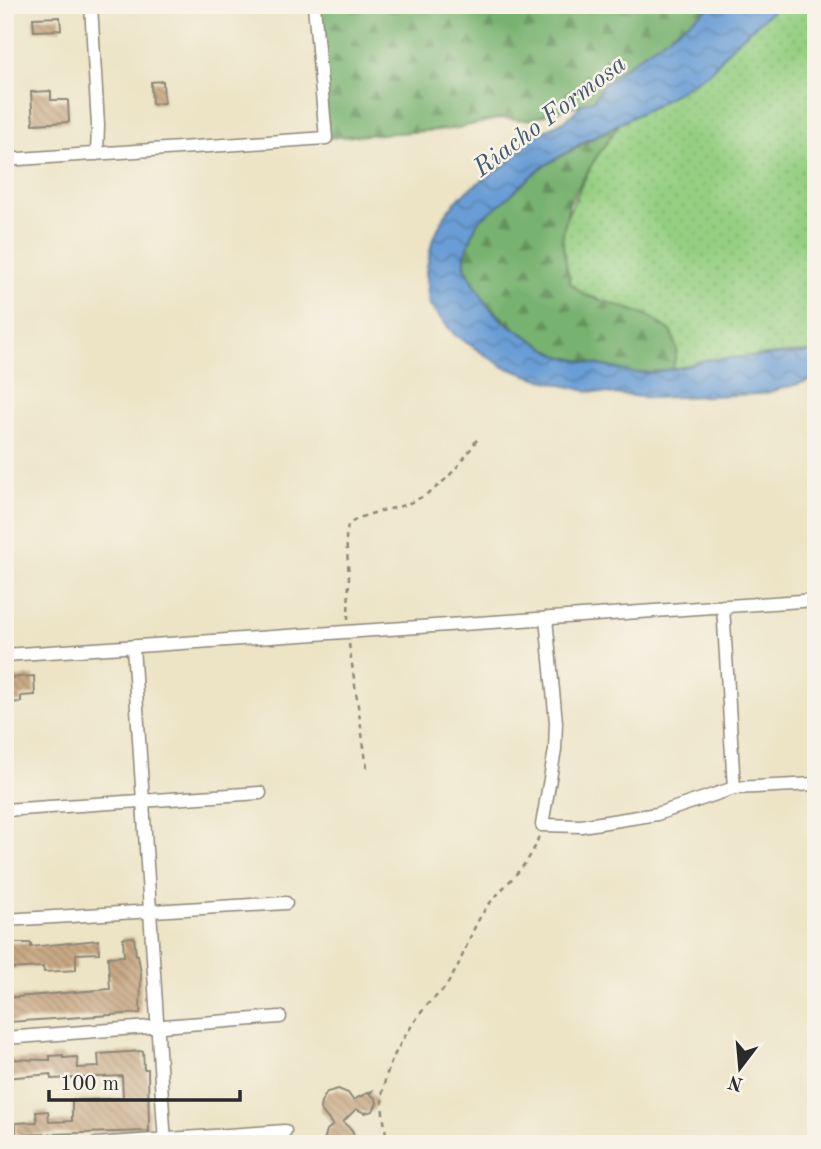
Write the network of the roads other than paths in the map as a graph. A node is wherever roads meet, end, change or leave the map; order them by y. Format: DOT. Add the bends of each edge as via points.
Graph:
graph roads {
  1 [pos="91,5"];
  2 [pos="314,5"];
  3 [pos="97,154"];
  4 [pos="5,160"];
  5 [pos="816,600"];
  6 [pos="723,606"];
  7 [pos="546,618"];
  8 [pos="133,646"];
  9 [pos="5,655"];
  10 [pos="816,784"];
  11 [pos="734,788"];
  12 [pos="260,793"];
  13 [pos="143,801"];
  14 [pos="5,810"];
  15 [pos="286,903"];
  16 [pos="150,912"];
  17 [pos="5,920"];
  18 [pos="280,1017"];
  19 [pos="158,1027"];
  20 [pos="5,1038"];
  21 [pos="285,1131"];
  22 [pos="165,1141"];
  23 [pos="96,1144"];
  1 -- 3 [label="street"];
  2 -- 3 [label="street" via="326,138"];
  3 -- 4 [label="street"];
  5 -- 6 [label="street"];
  6 -- 7 [label="street"];
  6 -- 11 [label="street"];
  7 -- 8 [label="street"];
  7 -- 11 [label="street" via="556,722 542,825 581,826 657,814"];
  8 -- 9 [label="street"];
  8 -- 13 [label="street"];
  10 -- 11 [label="street"];
  12 -- 13 [label="street"];
  13 -- 14 [label="street"];
  13 -- 16 [label="street"];
  15 -- 16 [label="street"];
  16 -- 17 [label="street"];
  16 -- 19 [label="street"];
  18 -- 19 [label="street"];
  19 -- 20 [label="street"];
  19 -- 22 [label="street"];
  21 -- 22 [label="street"];
  22 -- 23 [label="street"];
}
